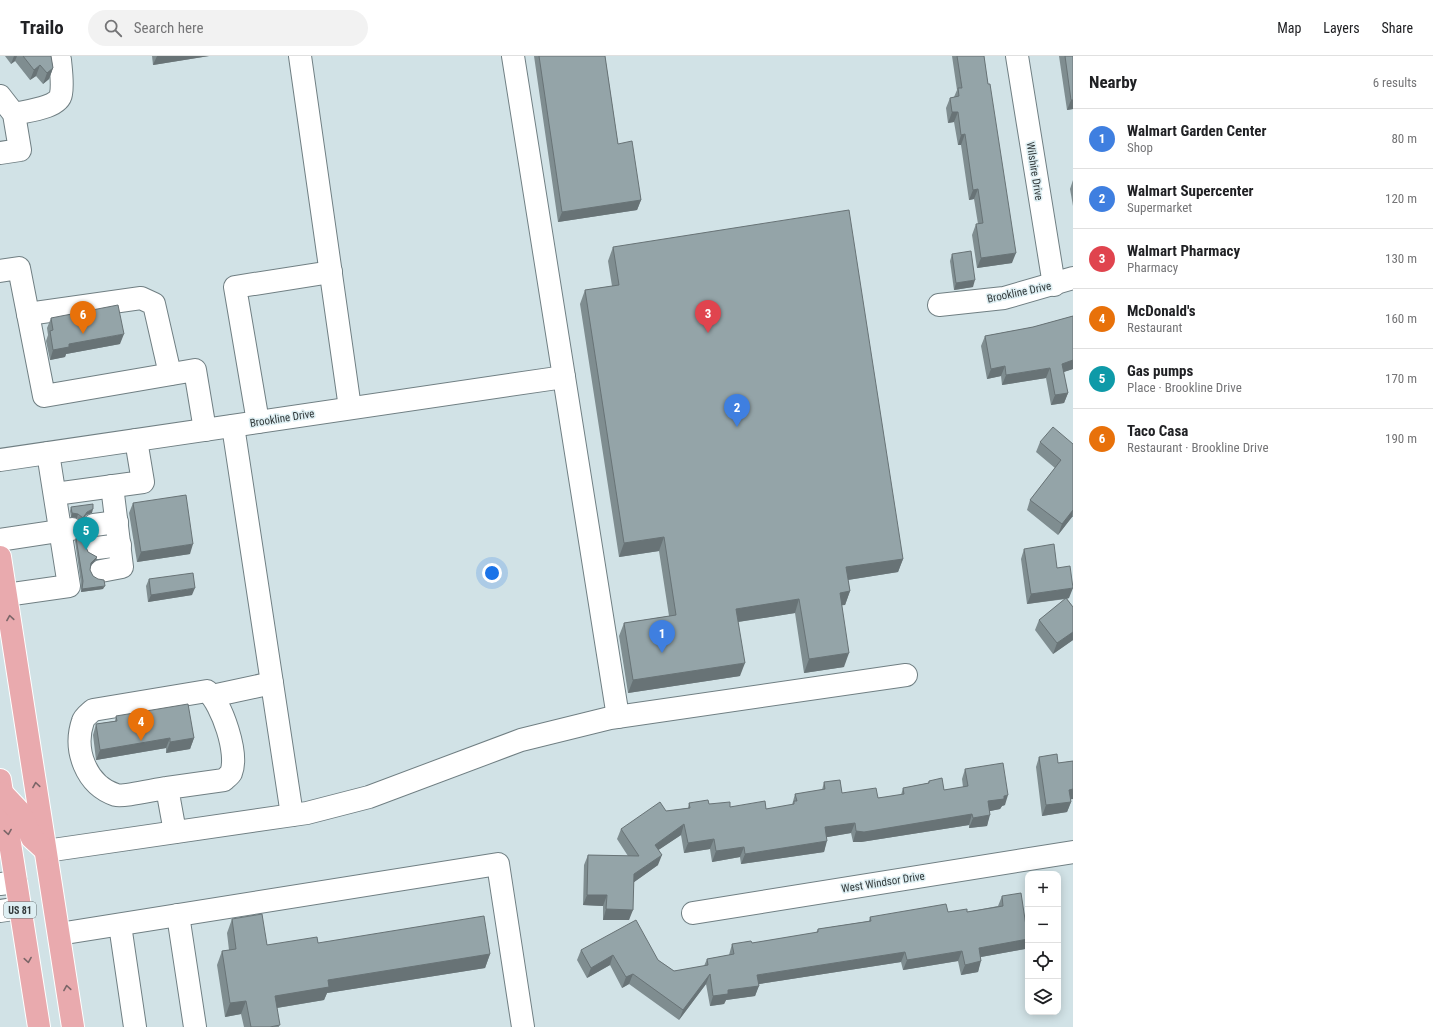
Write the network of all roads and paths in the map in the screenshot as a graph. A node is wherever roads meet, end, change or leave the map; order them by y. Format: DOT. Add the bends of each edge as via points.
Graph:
graph roads {
  1 [pos="58,56"];
  2 [pos="300,56"];
  3 [pos="513,56"];
  4 [pos="1017,56"];
  5 [pos="0,96"];
  6 [pos="14,114"];
  7 [pos="0,153"];
  8 [pos="0,271"];
  9 [pos="331,272"];
  10 [pos="1063,282"];
  11 [pos="939,305"];
  12 [pos="28,314"];
  13 [pos="170,374"];
  14 [pos="564,377"];
  15 [pos="350,408"];
  16 [pos="258,422"];
  17 [pos="234,426"];
  18 [pos="205,430"];
  19 [pos="136,440"];
  20 [pos="48,453"];
  21 [pos="0,460"];
  22 [pos="112,486"];
  23 [pos="55,494"];
  24 [pos="117,522"];
  25 [pos="94,525"];
  26 [pos="66,530"];
  27 [pos="0,540"];
  28 [pos="120,545"];
  29 [pos="98,548"];
  30 [pos="0,557"];
  31 [pos="101,571"];
  32 [pos="6,595"];
  33 [pos="906,675"];
  34 [pos="272,683"];
  35 [pos="212,696"];
  36 [pos="618,718"];
  37 [pos="167,788"];
  38 [pos="1,789"];
  39 [pos="292,815"];
  40 [pos="175,832"];
  41 [pos="46,851"];
  42 [pos="1073,852"];
  43 [pos="8,883"];
  44 [pos="10,909"];
  45 [pos="693,913"];
  46 [pos="178,915"];
  47 [pos="120,924"];
  48 [pos="59,934"];
  49 [pos="39,1027"];
  50 [pos="73,1027"];
  51 [pos="135,1027"];
  52 [pos="195,1027"];
  53 [pos="523,1027"];
  1 -- 6 [label="street" via="62,88 61,96 56,103"];
  2 -- 9 [label="street"];
  3 -- 14 [label="street"];
  4 -- 10 [label="street, Wilshire Drive"];
  5 -- 6 [label="street"];
  6 -- 7 [label="street" via="20,150"];
  8 -- 12 [label="street" via="20,268"];
  9 -- 15 [label="street"];
  9 -- 16 [label="street" via="235,287"];
  10 -- 11 [label="street, Brookline Drive" via="1004,298"];
  12 -- 13 [label="street" via="141,298 154,304"];
  12 -- 13 [label="street" via="44,396"];
  13 -- 18 [label="street" via="194,370"];
  14 -- 15 [label="street, Brookline Drive"];
  14 -- 36 [label="street"];
  15 -- 16 [label="street, Brookline Drive"];
  16 -- 17 [label="street, Brookline Drive"];
  17 -- 18 [label="street, Brookline Drive"];
  17 -- 34 [label="street"];
  18 -- 19 [label="street, Brookline Drive"];
  19 -- 20 [label="street, Brookline Drive"];
  19 -- 22 [label="street" via="144,482"];
  20 -- 21 [label="street, Brookline Drive"];
  20 -- 23 [label="street"];
  22 -- 23 [label="street"];
  22 -- 24 [label="street"];
  23 -- 26 [label="street"];
  24 -- 25 [label="street"];
  24 -- 28 [label="street"];
  26 -- 27 [label="street"];
  26 -- 32 [label="street" via="73,574 69,586"];
  28 -- 29 [label="street"];
  28 -- 31 [label="street" via="122,568"];
  30 -- 32 [label="main road"];
  41 -- 32 [label="main road, one-way"];
  33 -- 36 [label="street"];
  34 -- 35 [label="street"];
  34 -- 39 [label="street"];
  35 -- 37 [label="street" via="232,744 231,774 224,780"];
  35 -- 37 [label="street" via="207,691 93,710 83,720 80,749 82,761 90,776 102,789 117,796"];
  36 -- 39 [label="street" via="521,740 369,796"];
  37 -- 40 [label="street"];
  38 -- 41 [label="main road" via="20,812 32,838"];
  38 -- 43 [label="main road, US 81, one-way"];
  39 -- 40 [label="street"];
  40 -- 41 [label="street"];
  41 -- 48 [label="main road"];
  42 -- 45 [label="street, West Windsor Drive"];
  43 -- 44 [label="main road, US 81"];
  44 -- 49 [label="main road, US 81, one-way"];
  46 -- 47 [label="street"];
  46 -- 52 [label="street"];
  46 -- 53 [label="street" via="498,864"];
  47 -- 48 [label="street"];
  47 -- 51 [label="street"];
  50 -- 48 [label="main road, one-way"];
}
